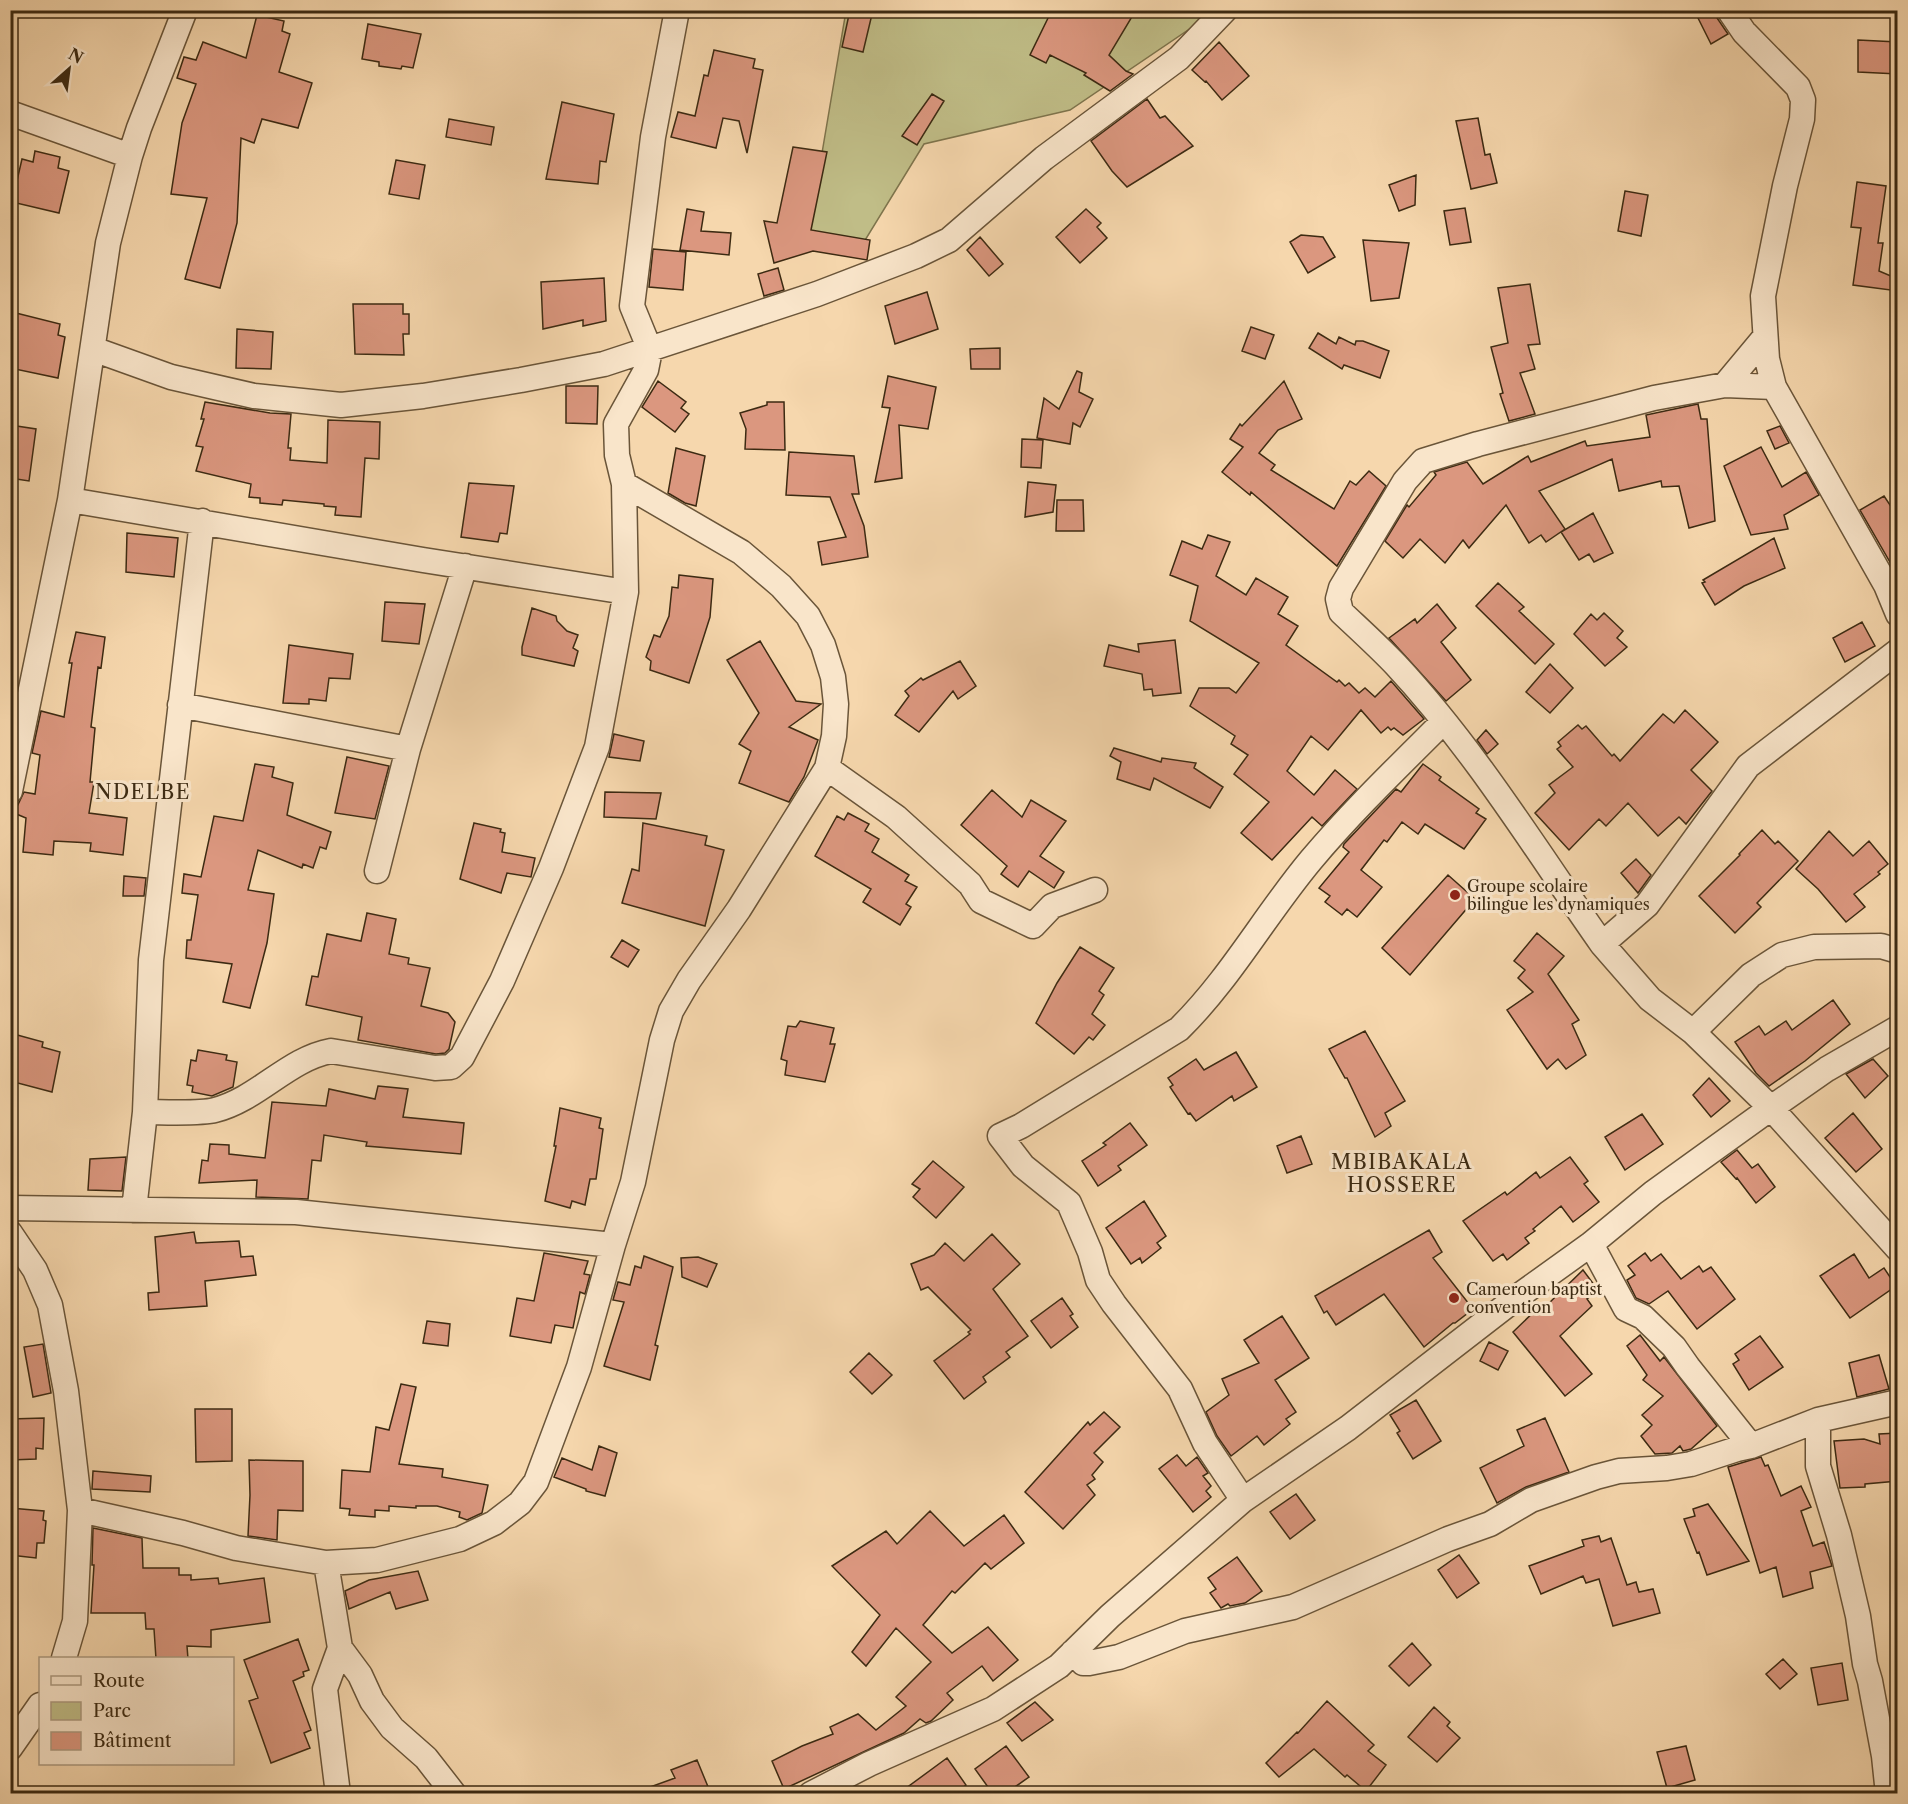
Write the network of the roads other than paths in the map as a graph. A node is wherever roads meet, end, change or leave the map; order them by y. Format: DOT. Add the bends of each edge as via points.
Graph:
graph roads {
  1 [pos="185,10"];
  2 [pos="677,10"];
  3 [pos="1226,10"];
  4 [pos="1729,10"];
  5 [pos="10,113"];
  6 [pos="130,156"];
  7 [pos="1765,337"];
  8 [pos="93,349"];
  9 [pos="650,350"];
  10 [pos="1725,385"];
  11 [pos="1774,387"];
  12 [pos="624,484"];
  13 [pos="70,500"];
  14 [pos="202,521"];
  15 [pos="465,566"];
  16 [pos="627,592"];
  17 [pos="1898,614"];
  18 [pos="1898,651"];
  19 [pos="180,705"];
  20 [pos="1444,721"];
  21 [pos="408,748"];
  22 [pos="827,768"];
  23 [pos="10,791"];
  24 [pos="377,871"];
  25 [pos="1095,890"];
  26 [pos="1602,944"];
  27 [pos="1898,951"];
  28 [pos="1898,1028"];
  29 [pos="1693,1032"];
  30 [pos="1770,1108"];
  31 [pos="145,1112"];
  32 [pos="10,1208"];
  33 [pos="134,1210"];
  34 [pos="10,1233"];
  35 [pos="1591,1244"];
  36 [pos="613,1245"];
  37 [pos="1898,1250"];
  38 [pos="1898,1402"];
  39 [pos="1818,1420"];
  40 [pos="1751,1446"];
  41 [pos="1244,1500"];
  42 [pos="80,1510"];
  43 [pos="326,1563"];
  44 [pos="340,1648"];
  45 [pos="1073,1652"];
  46 [pos="65,1657"];
  47 [pos="39,1706"];
  48 [pos="10,1748"];
  49 [pos="338,1794"];
  50 [pos="454,1794"];
  51 [pos="810,1794"];
  52 [pos="1888,1794"];
  1 -- 6 [label="street"];
  2 -- 9 [label="street" via="653,137 632,306"];
  3 -- 9 [label="street" via="1179,58 1044,158 949,240 817,294"];
  4 -- 7 [label="street" via="1744,32 1798,87 1803,100 1802,119 1764,281"];
  5 -- 6 [label="street"];
  6 -- 8 [label="street" via="108,243"];
  7 -- 10 [label="street"];
  7 -- 11 [label="street"];
  8 -- 9 [label="street" via="171,377 243,394 341,405 521,380 604,364"];
  8 -- 13 [label="street"];
  9 -- 12 [label="street" via="646,370 616,424 617,455"];
  10 -- 11 [label="street"];
  10 -- 20 [label="street" via="1654,398 1478,444 1424,461 1405,481 1338,599 1341,612 1396,665"];
  11 -- 17 [label="street" via="1886,585"];
  12 -- 16 [label="street"];
  12 -- 22 [label="street" via="741,552 781,586 808,616 833,677 834,736"];
  13 -- 14 [label="street"];
  13 -- 23 [label="street"];
  14 -- 15 [label="street"];
  14 -- 19 [label="street"];
  15 -- 16 [label="street"];
  15 -- 21 [label="street"];
  16 -- 31 [label="street" via="597,747 507,970 462,1057 451,1067 435,1068 331,1051 314,1054 240,1100 214,1111"];
  18 -- 26 [label="street" via="1748,766 1647,905"];
  19 -- 21 [label="street"];
  19 -- 31 [label="street" via="151,960"];
  20 -- 26 [label="street"];
  20 -- 41 [label="street" via="1310,861 1179,1029 1000,1136 1023,1166 1069,1203 1098,1280 1179,1389 1205,1443"];
  21 -- 24 [label="street"];
  22 -- 25 [label="street" via="896,816 970,884 981,901 1033,926 1052,906"];
  22 -- 36 [label="street" via="671,1011 633,1182"];
  26 -- 29 [label="street" via="1650,999"];
  27 -- 29 [label="street" via="1881,946 1814,947 1782,955 1751,975"];
  28 -- 30 [label="street"];
  29 -- 30 [label="street"];
  30 -- 35 [label="street" via="1653,1193"];
  30 -- 37 [label="street"];
  31 -- 33 [label="street"];
  32 -- 33 [label="street"];
  33 -- 36 [label="street" via="296,1212"];
  34 -- 42 [label="street" via="35,1270 51,1305"];
  35 -- 40 [label="street" via="1626,1309 1643,1317 1674,1347"];
  35 -- 41 [label="street" via="1348,1428"];
  36 -- 43 [label="street" via="579,1367 536,1482 520,1503 494,1523 460,1539 377,1560"];
  38 -- 39 [label="street"];
  39 -- 40 [label="street"];
  39 -- 52 [label="street" via="1818,1466 1858,1616"];
  40 -- 45 [label="street" via="1691,1464 1596,1477 1531,1500 1490,1524 1293,1607 1185,1631 1119,1657 1083,1663"];
  41 -- 45 [label="street"];
  42 -- 43 [label="street" via="236,1548"];
  42 -- 46 [label="street" via="75,1621"];
  43 -- 44 [label="street"];
  44 -- 49 [label="street" via="325,1689"];
  44 -- 50 [label="street" via="392,1728 426,1758"];
  45 -- 51 [label="street" via="1059,1666 993,1709"];
  47 -- 48 [label="street"];
}
